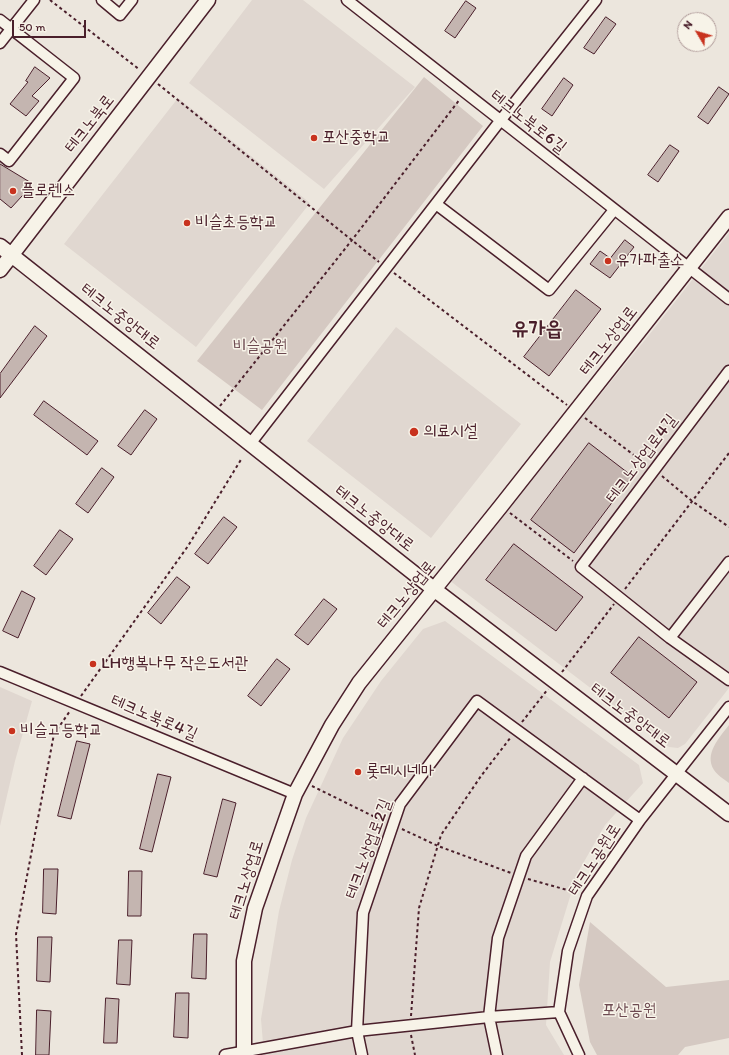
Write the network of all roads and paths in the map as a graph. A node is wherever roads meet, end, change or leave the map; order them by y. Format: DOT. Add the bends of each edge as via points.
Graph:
graph roads {
  1 [pos="34,0"];
  2 [pos="50,0"];
  3 [pos="102,0"];
  4 [pos="132,0"];
  5 [pos="208,0"];
  6 [pos="346,0"];
  7 [pos="596,0"];
  8 [pos="0,20"];
  9 [pos="11,29"];
  10 [pos="0,43"];
  11 [pos="149,77"];
  12 [pos="464,92"];
  13 [pos="500,121"];
  14 [pos="0,154"];
  15 [pos="436,204"];
  16 [pos="614,210"];
  17 [pos="729,217"];
  18 [pos="352,240"];
  19 [pos="0,246"];
  20 [pos="12,255"];
  21 [pos="386,268"];
  22 [pos="689,269"];
  23 [pos="0,270"];
  24 [pos="729,300"];
  25 [pos="729,371"];
  26 [pos="576,411"];
  27 [pos="213,414"];
  28 [pos="250,444"];
  29 [pos="729,453"];
  30 [pos="242,458"];
  31 [pos="654,470"];
  32 [pos="692,501"];
  33 [pos="501,506"];
  34 [pos="729,527"];
  35 [pos="729,562"];
  36 [pos="581,567"];
  37 [pos="435,590"];
  38 [pos="621,594"];
  39 [pos="616,600"];
  40 [pos="670,638"];
  41 [pos="0,672"];
  42 [pos="729,680"];
  43 [pos="555,681"];
  44 [pos="77,702"];
  45 [pos="72,708"];
  46 [pos="729,708"];
  47 [pos="516,730"];
  48 [pos="677,774"];
  49 [pos="583,778"];
  50 [pos="302,782"];
  51 [pos="295,794"];
  52 [pos="729,814"];
  53 [pos="640,820"];
  54 [pos="393,825"];
  55 [pos="438,846"];
  56 [pos="519,876"];
  57 [pos="587,896"];
  58 [pos="559,1012"];
  59 [pos="489,1017"];
  60 [pos="410,1025"];
  61 [pos="357,1031"];
  62 [pos="243,1054"];
  63 [pos="22,1055"];
  64 [pos="225,1055"];
  65 [pos="362,1055"];
  66 [pos="415,1055"];
  67 [pos="497,1055"];
  68 [pos="579,1055"];
  1 -- 9 [label="street"];
  2 -- 11 [label="path"];
  3 -- 4 [label="street" via="120,15"];
  5 -- 11 [label="street, 테크노북로"];
  6 -- 12 [label="street, 테크노북로6길"];
  7 -- 13 [label="street"];
  8 -- 9 [label="street"];
  9 -- 10 [label="street"];
  9 -- 14 [label="street" via="74,78 9,161"];
  11 -- 18 [label="path"];
  11 -- 20 [label="street, 테크노북로"];
  12 -- 13 [label="street, 테크노북로6길"];
  12 -- 18 [label="path"];
  13 -- 15 [label="street"];
  13 -- 16 [label="street, 테크노북로6길"];
  15 -- 16 [label="street" via="549,290"];
  15 -- 21 [label="street"];
  16 -- 22 [label="street, 테크노북로6길"];
  17 -- 22 [label="street, 테크노상업로"];
  18 -- 21 [label="path"];
  18 -- 27 [label="path"];
  19 -- 20 [label="street, 테크노중앙대로"];
  20 -- 23 [label="street, 테크노북로"];
  20 -- 27 [label="street, 테크노중앙대로"];
  21 -- 26 [label="path"];
  21 -- 28 [label="street"];
  22 -- 24 [label="street"];
  22 -- 26 [label="street, 테크노상업로"];
  25 -- 31 [label="street, 테크노상업로4길"];
  26 -- 31 [label="path"];
  26 -- 33 [label="street, 테크노상업로"];
  27 -- 28 [label="street, 테크노중앙대로"];
  28 -- 37 [label="street, 테크노중앙대로"];
  29 -- 32 [label="path"];
  30 -- 44 [label="path" via="188,546"];
  31 -- 32 [label="path"];
  31 -- 36 [label="street, 테크노상업로4길"];
  32 -- 34 [label="path"];
  32 -- 38 [label="path"];
  33 -- 36 [label="path"];
  33 -- 37 [label="street, 테크노상업로"];
  35 -- 40 [label="street"];
  36 -- 40 [label="street"];
  37 -- 43 [label="street, 테크노중앙대로"];
  37 -- 50 [label="street, 테크노상업로" via="359,683 332,725"];
  39 -- 43 [label="path"];
  40 -- 42 [label="street"];
  41 -- 51 [label="street, 테크노북로4길"];
  43 -- 47 [label="path"];
  43 -- 48 [label="street, 테크노중앙대로"];
  45 -- 63 [label="path" via="54,734 16,934"];
  46 -- 48 [label="street, 테크노공원로"];
  47 -- 49 [label="street"];
  47 -- 54 [label="street, 테크노상업로2길" via="477,701 400,804"];
  47 -- 55 [label="path" via="445,829"];
  48 -- 52 [label="street, 테크노중앙대로"];
  48 -- 53 [label="street, 테크노공원로"];
  49 -- 53 [label="street"];
  49 -- 56 [label="street" via="526,856"];
  50 -- 51 [label="street, 테크노상업로"];
  50 -- 54 [label="path"];
  51 -- 62 [label="street, 테크노상업로" via="255,908 244,961"];
  53 -- 57 [label="street, 테크노공원로"];
  54 -- 55 [label="path"];
  54 -- 61 [label="street, 테크노상업로2길" via="363,912"];
  55 -- 56 [label="path"];
  55 -- 60 [label="path" via="419,908"];
  56 -- 57 [label="path"];
  56 -- 59 [label="street" via="498,938"];
  57 -- 58 [label="street, 테크노공원로" via="568,951"];
  58 -- 59 [label="street"];
  58 -- 68 [label="street"];
  59 -- 60 [label="street"];
  59 -- 67 [label="street"];
  60 -- 61 [label="street"];
  60 -- 66 [label="path"];
  61 -- 62 [label="street"];
  61 -- 65 [label="street, 테크노상업로2길"];
  62 -- 64 [label="street"];
}
